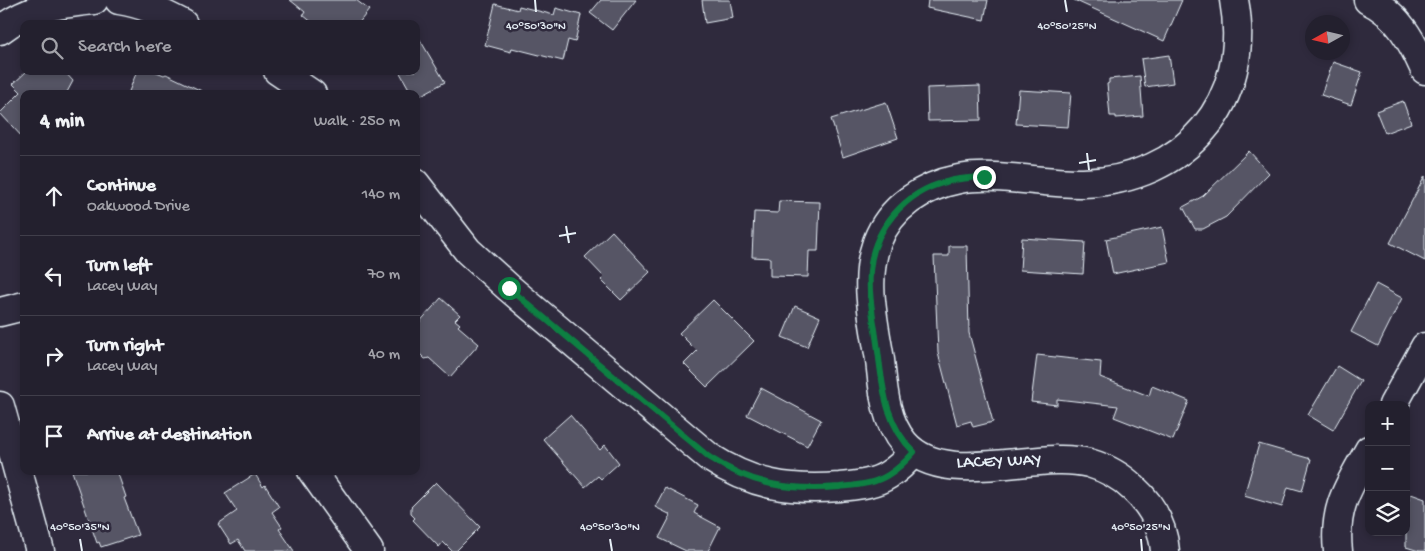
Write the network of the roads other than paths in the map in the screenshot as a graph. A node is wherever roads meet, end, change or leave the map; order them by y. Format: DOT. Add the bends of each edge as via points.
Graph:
graph roads {
  1 [pos="94,0"];
  2 [pos="119,0"];
  3 [pos="1368,0"];
  4 [pos="1240,1"];
  5 [pos="175,20"];
  6 [pos="0,30"];
  7 [pos="1425,70"];
  8 [pos="284,75"];
  9 [pos="306,90"];
  10 [pos="420,189"];
  11 [pos="20,307"];
  12 [pos="0,312"];
  13 [pos="1425,348"];
  14 [pos="1395,401"];
  15 [pos="0,406"];
  16 [pos="914,452"];
  17 [pos="1365,457"];
  18 [pos="315,475"];
  19 [pos="40,551"];
  20 [pos="369,551"];
  21 [pos="1165,551"];
  22 [pos="1338,551"];
  1 -- 6 [label="street" via="46,6"];
  2 -- 5 [label="street" via="150,7"];
  3 -- 7 [label="street" via="1389,13 1399,24"];
  4 -- 16 [label="street, LACEY WAY" via="1237,53 1226,92 1204,128 1178,154 1143,172 1105,181 1063,183 964,178 927,188 896,211 872,256 872,303 887,406 896,432"];
  8 -- 9 [label="street"];
  10 -- 16 [label="street" via="480,262 724,467 774,485 812,489 873,482 903,465"];
  11 -- 12 [label="street"];
  13 -- 14 [label="street"];
  15 -- 19 [label="street"];
  16 -- 21 [label="street, LACEY WAY" via="926,459 958,465 995,466 1073,460 1103,468 1141,495 1160,525"];
  17 -- 22 [label="street" via="1343,497 1337,525"];
  18 -- 20 [label="street"];
}
